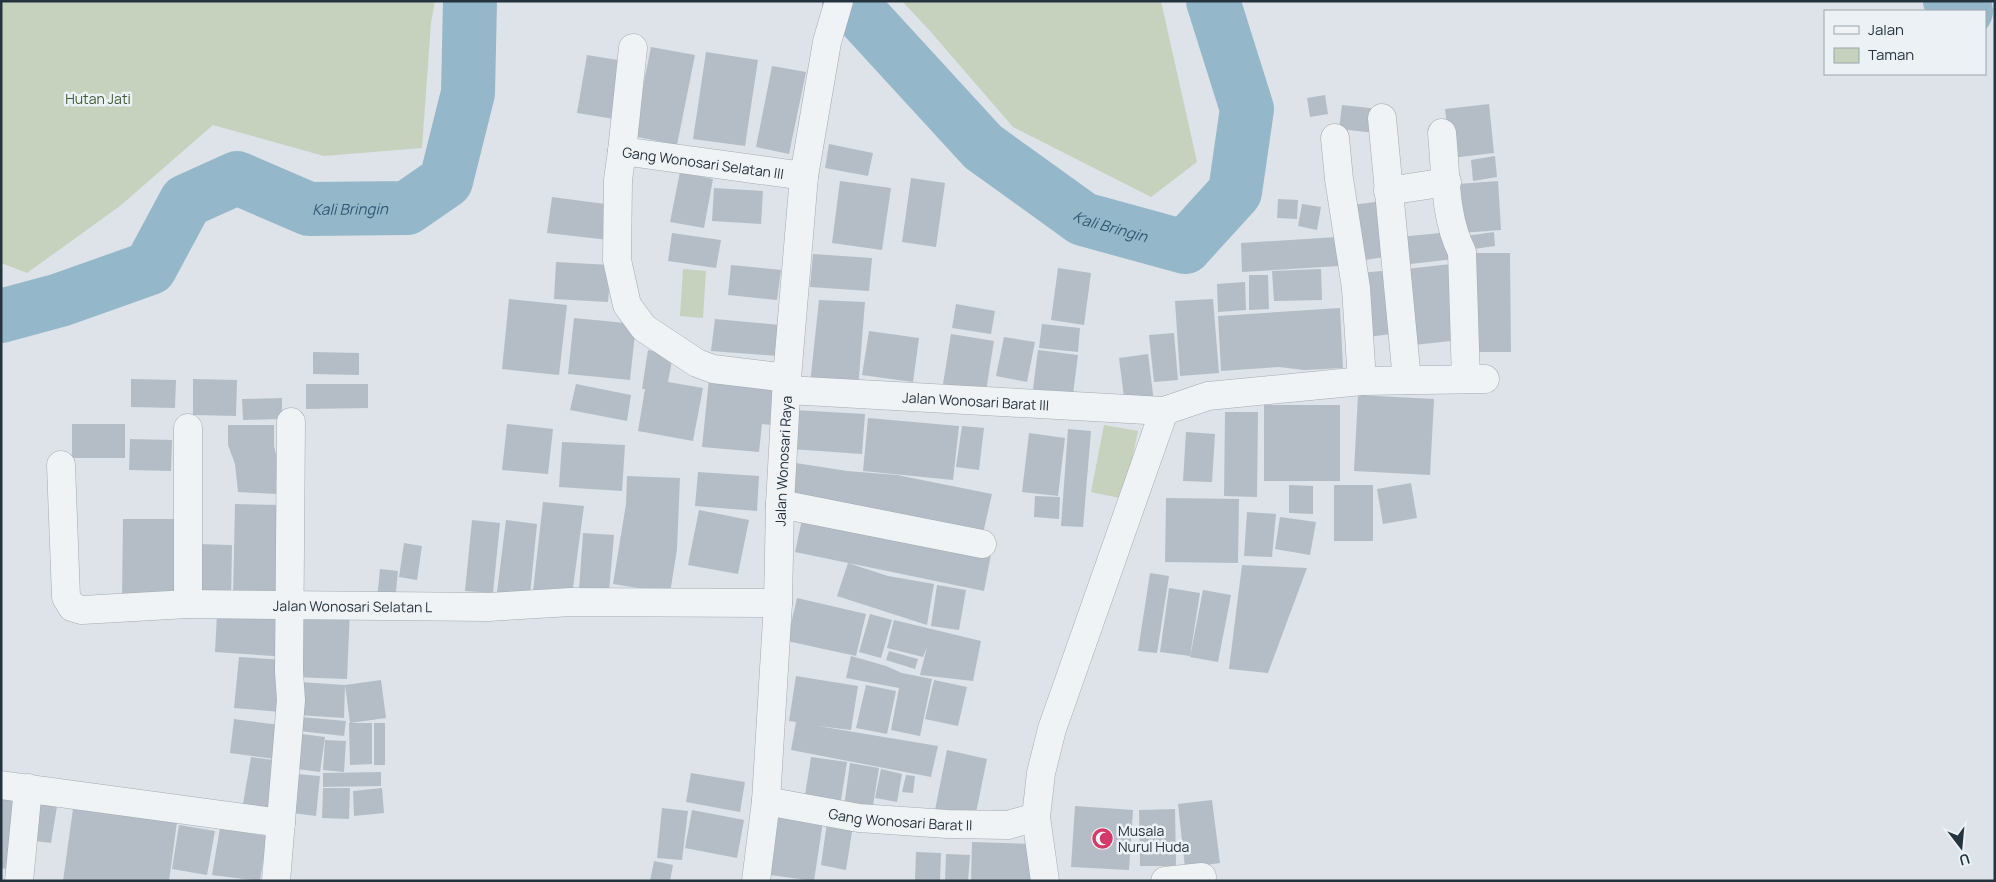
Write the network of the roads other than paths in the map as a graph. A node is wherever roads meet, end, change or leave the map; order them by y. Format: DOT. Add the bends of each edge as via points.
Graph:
graph roads {
  1 [pos="838,1"];
  2 [pos="633,48"];
  3 [pos="1382,118"];
  4 [pos="1442,132"];
  5 [pos="1335,138"];
  6 [pos="622,151"];
  7 [pos="804,176"];
  8 [pos="1447,182"];
  9 [pos="1388,191"];
  10 [pos="1407,380"];
  11 [pos="1362,382"];
  12 [pos="787,384"];
  13 [pos="1164,410"];
  14 [pos="292,422"];
  15 [pos="188,428"];
  16 [pos="61,465"];
  17 [pos="780,504"];
  18 [pos="982,544"];
  19 [pos="778,603"];
  20 [pos="188,604"];
  21 [pos="291,604"];
  22 [pos="1,785"];
  23 [pos="28,788"];
  24 [pos="766,801"];
  25 [pos="1036,817"];
  26 [pos="282,822"];
  27 [pos="1202,877"];
  28 [pos="19,881"];
  29 [pos="276,881"];
  30 [pos="756,881"];
  31 [pos="1045,881"];
  32 [pos="1165,881"];
  1 -- 7 [label="street, Jalan Wonosari Raya" via="827,42"];
  2 -- 6 [label="street"];
  3 -- 9 [label="street"];
  4 -- 8 [label="street"];
  5 -- 11 [label="street" via="1356,288"];
  6 -- 7 [label="street, Gang Wonosari Selatan III"];
  6 -- 12 [label="street, Gang Wonosari Selatan III" via="618,180 617,260 627,305 644,328 697,362 712,369"];
  7 -- 12 [label="street, Jalan Wonosari Raya"];
  8 -- 9 [label="street"];
  8 -- 10 [label="street" via="1451,221 1462,252 1475,379"];
  9 -- 10 [label="street"];
  10 -- 11 [label="street"];
  11 -- 13 [label="street" via="1208,396"];
  12 -- 13 [label="street, Jalan Wonosari Barat III"];
  12 -- 17 [label="street, Jalan Wonosari Raya"];
  13 -- 25 [label="street" via="1052,729 1041,773"];
  14 -- 21 [label="street"];
  15 -- 20 [label="street"];
  16 -- 20 [label="street, Jalan Wonosari Selatan L" via="66,597 72,607 82,610"];
  17 -- 18 [label="street"];
  17 -- 19 [label="street, Jalan Wonosari Raya"];
  19 -- 21 [label="street, Jalan Wonosari Selatan L" via="571,602 488,607"];
  19 -- 24 [label="street, Jalan Wonosari Raya"];
  20 -- 21 [label="street, Jalan Wonosari Selatan L"];
  21 -- 26 [label="street" via="291,700"];
  22 -- 23 [label="street"];
  23 -- 26 [label="street"];
  23 -- 28 [label="street"];
  24 -- 25 [label="street, Gang Wonosari Barat II" via="859,818 947,824 1008,825"];
  24 -- 30 [label="street, Jalan Wonosari Raya"];
  25 -- 31 [label="street"];
  26 -- 29 [label="street"];
  27 -- 32 [label="street"];
}
